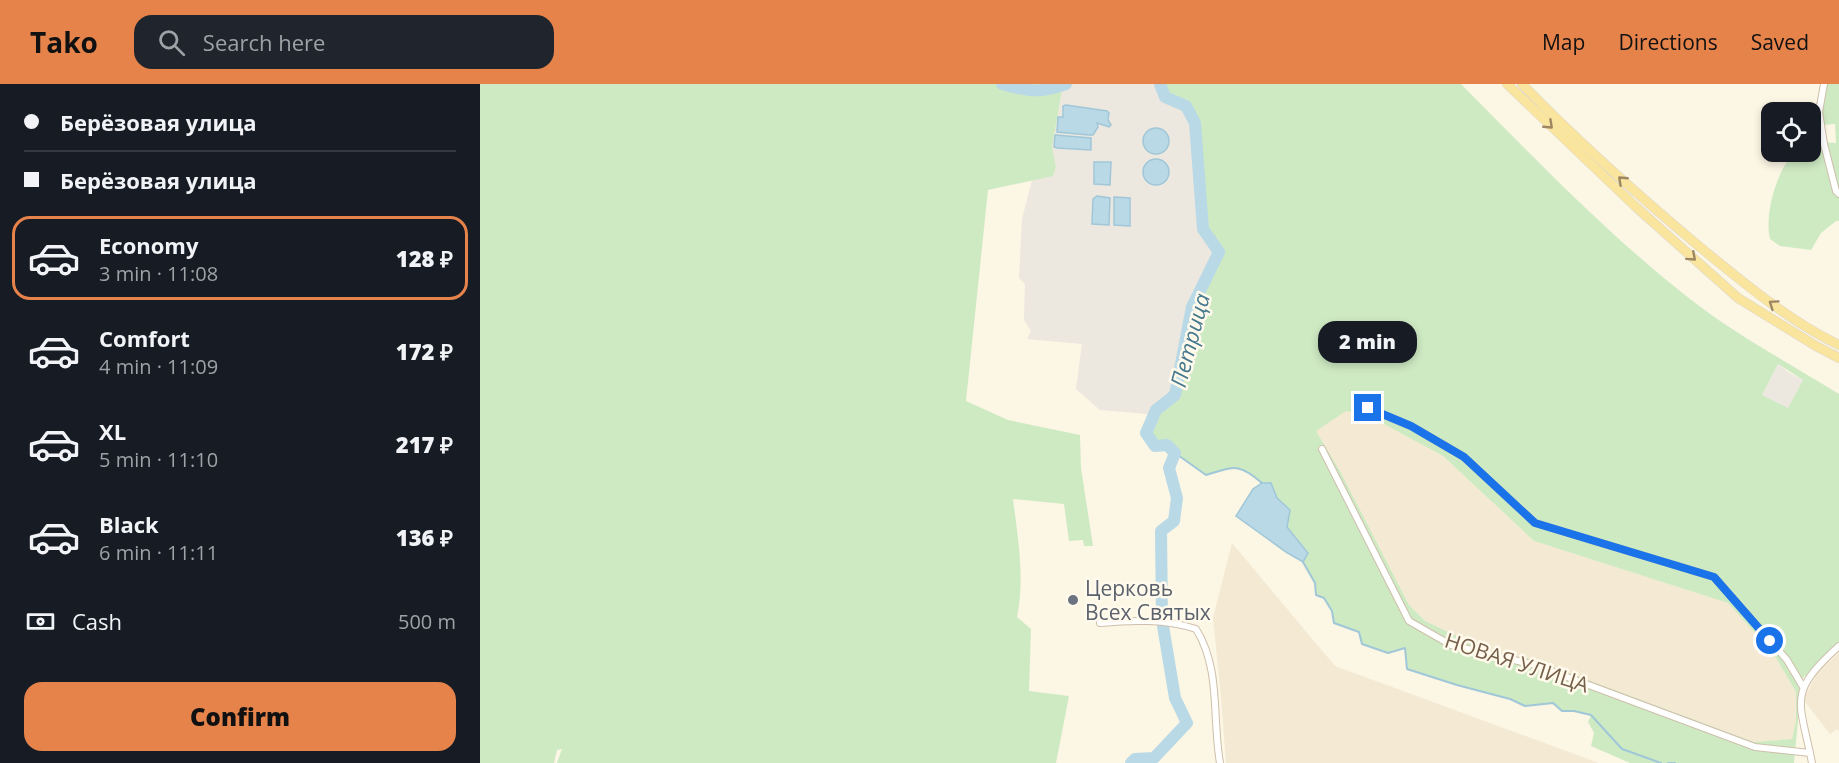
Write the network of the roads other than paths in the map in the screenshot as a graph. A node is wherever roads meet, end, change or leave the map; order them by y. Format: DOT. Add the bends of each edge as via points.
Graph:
graph roads {
  1 [pos="1507,84"];
  2 [pos="1522,84"];
  3 [pos="1824,84"];
  4 [pos="1839,194"];
  5 [pos="1839,345"];
  6 [pos="1839,358"];
  7 [pos="1368,408"];
  8 [pos="1322,449"];
  9 [pos="1100,623"];
  10 [pos="1839,645"];
  11 [pos="1803,687"];
  12 [pos="1810,753"];
  13 [pos="1220,763"];
  14 [pos="1812,763"];
  1 -- 6 [label="main road, one-way" via="1738,298"];
  5 -- 2 [label="main road, one-way" via="1821,337 1746,285 1643,200"];
  3 -- 4 [label="street" via="1819,112"];
  7 -- 11 [label="street" via="1411,426 1464,457 1535,523 1714,577 1787,660"];
  8 -- 12 [label="street, НОВАЯ УЛИЦА" via="1409,621 1451,645 1535,665 1755,747"];
  9 -- 13 [label="street" via="1179,623 1196,629 1204,642 1216,696"];
  10 -- 11 [label="street" via="1810,674"];
  11 -- 12 [label="street" via="1801,714"];
  12 -- 14 [label="street"];
}
